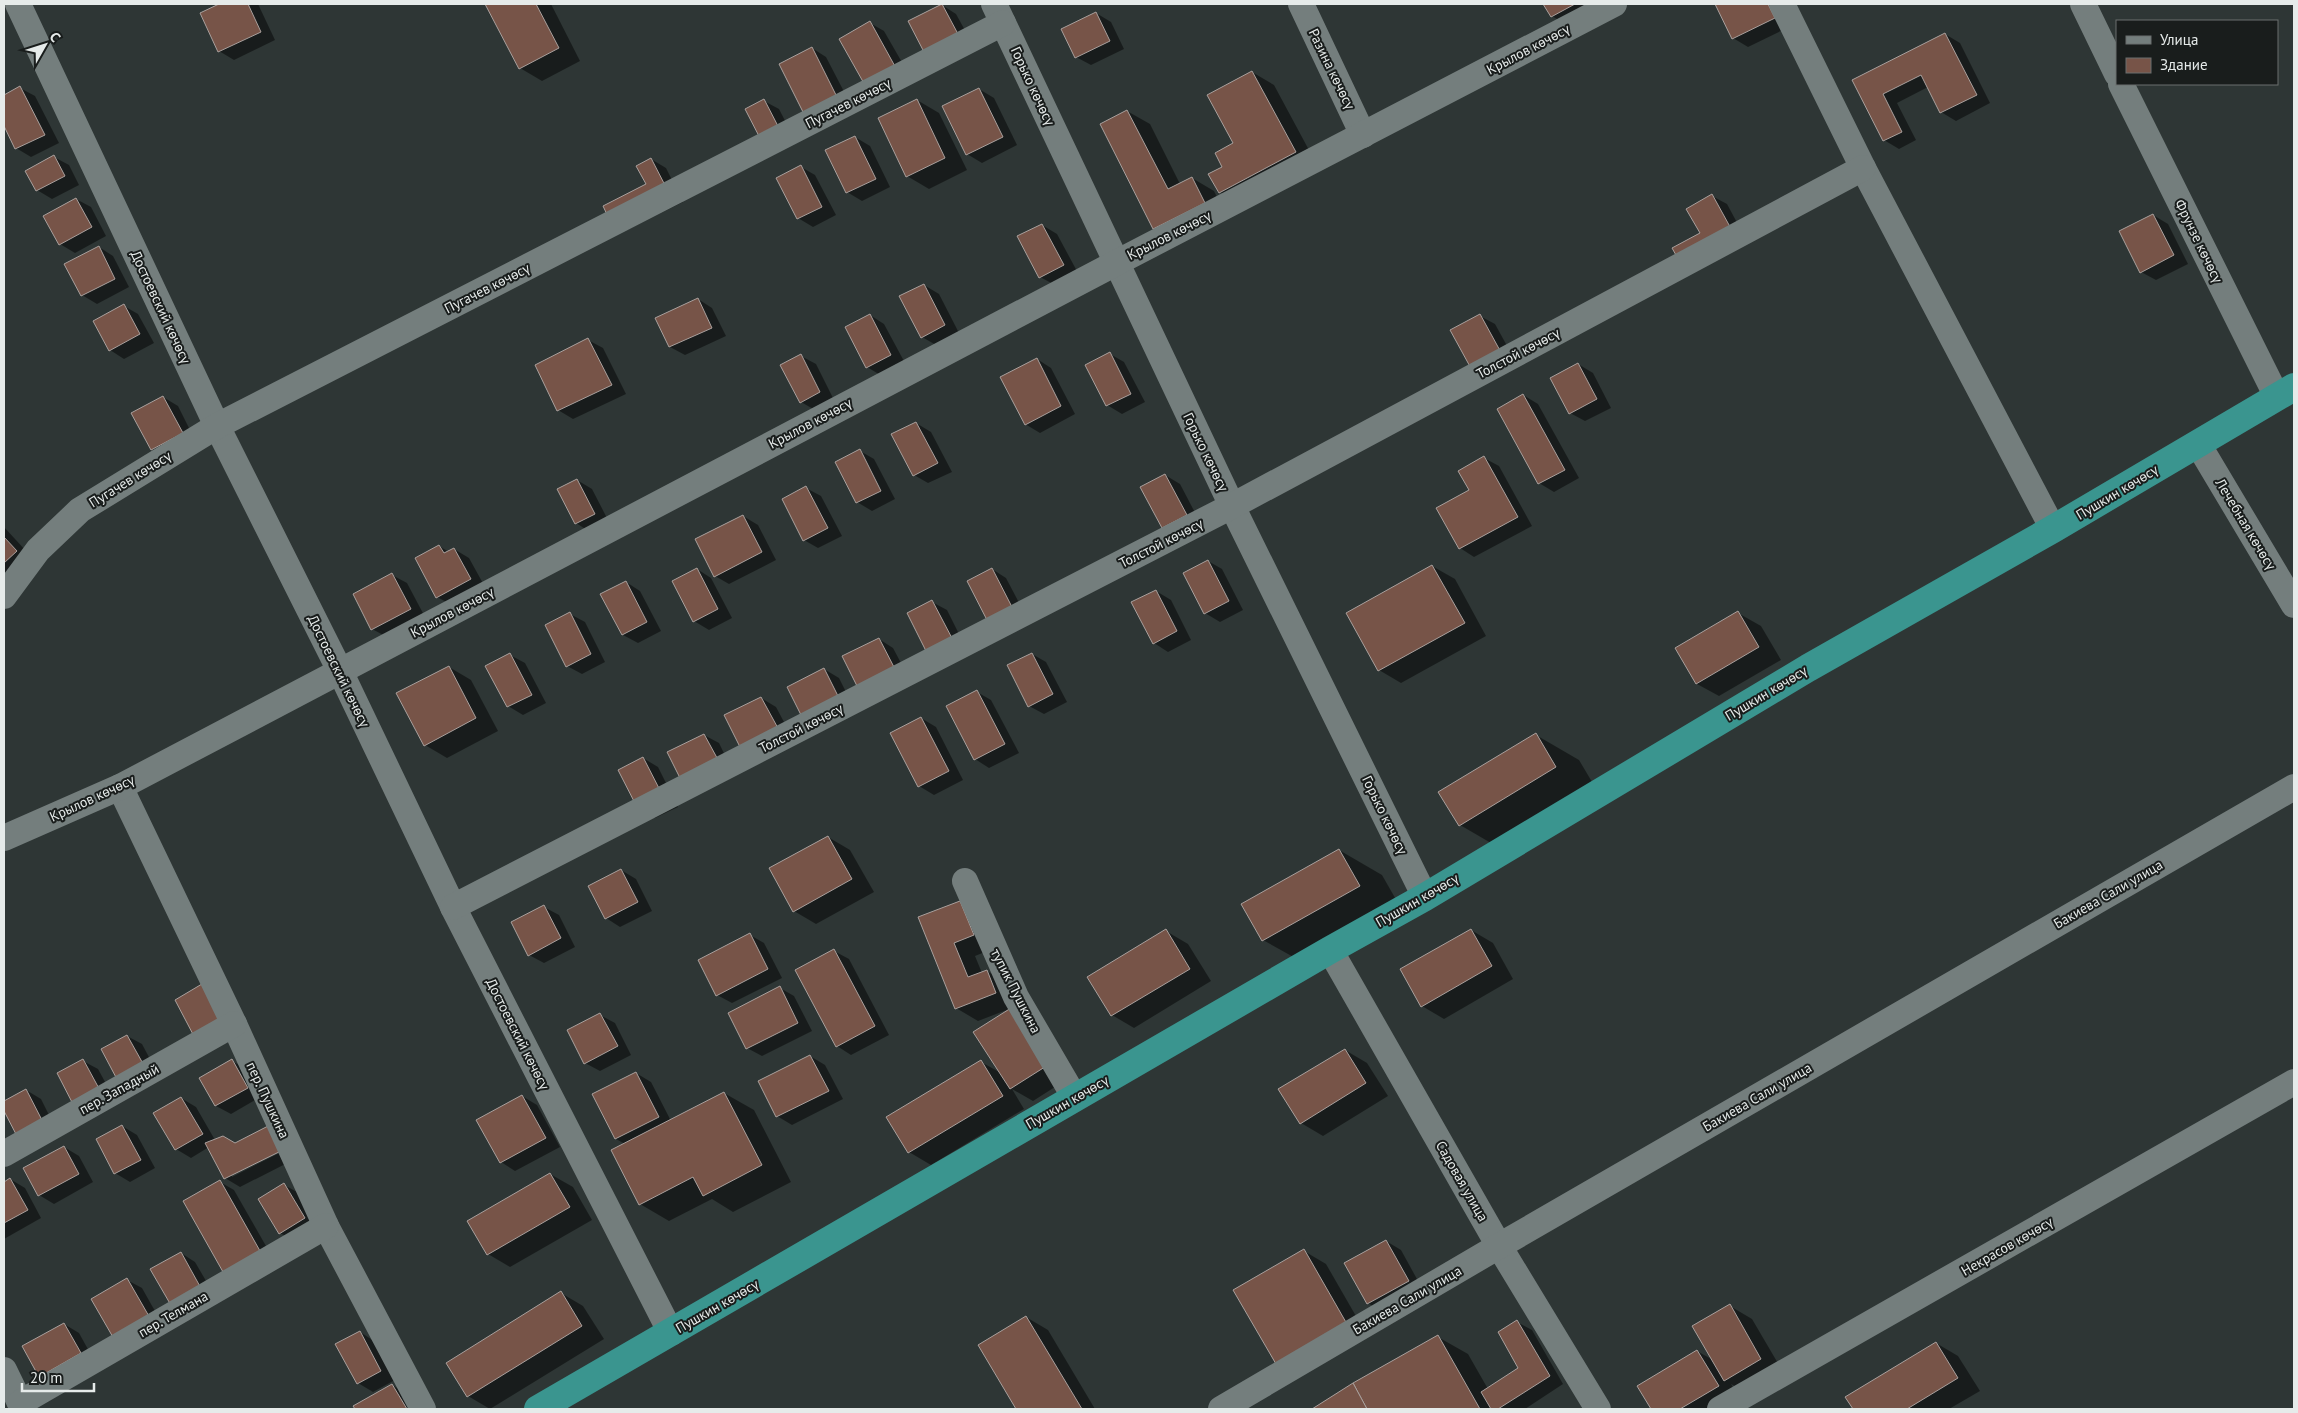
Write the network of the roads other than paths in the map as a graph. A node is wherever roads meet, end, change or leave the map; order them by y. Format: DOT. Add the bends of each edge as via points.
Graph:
graph roads {
  1 [pos="1301,4"];
  2 [pos="1614,4"];
  3 [pos="1782,4"];
  4 [pos="2083,4"];
  5 [pos="19,5"];
  6 [pos="998,13"];
  7 [pos="2116,72"];
  8 [pos="2122,85"];
  9 [pos="1364,135"];
  10 [pos="1863,168"];
  11 [pos="1116,263"];
  12 [pos="2286,392"];
  13 [pos="217,426"];
  14 [pos="2198,444"];
  15 [pos="1232,506"];
  16 [pos="2053,529"];
  17 [pos="4,596"];
  18 [pos="2294,605"];
  19 [pos="340,671"];
  20 [pos="120,787"];
  21 [pos="2294,787"];
  22 [pos="4,838"];
  23 [pos="965,880"];
  24 [pos="1425,897"];
  25 [pos="453,907"];
  26 [pos="1330,950"];
  27 [pos="234,1024"];
  28 [pos="2294,1082"];
  29 [pos="1075,1098"];
  30 [pos="4,1154"];
  31 [pos="326,1226"];
  32 [pos="1499,1246"];
  33 [pos="671,1333"];
  34 [pos="4,1370"];
  35 [pos="21,1406"];
  36 [pos="424,1409"];
  37 [pos="538,1409"];
  38 [pos="1221,1409"];
  39 [pos="1598,1409"];
  40 [pos="1720,1409"];
  1 -- 9 [label="street, Разина көчөсү"];
  2 -- 9 [label="street, Крылов көчөсү"];
  3 -- 10 [label="street"];
  4 -- 7 [label="street"];
  5 -- 13 [label="street, Достоевский көчөсү"];
  6 -- 11 [label="street, Горько көчөсү"];
  6 -- 13 [label="street, Пугачев көчөсү"];
  8 -- 12 [label="street, Фрунзе көчөсү"];
  9 -- 11 [label="street, Крылов көчөсү"];
  10 -- 15 [label="street, Толстой көчөсү"];
  10 -- 16 [label="street"];
  11 -- 15 [label="street, Горько көчөсү"];
  11 -- 19 [label="street, Крылов көчөсү"];
  12 -- 14 [label="highway, Пушкин көчөсү"];
  13 -- 17 [label="street, Пугачев көчөсү" via="80,510 38,550"];
  13 -- 19 [label="street, Достоевский көчөсү"];
  14 -- 16 [label="highway, Пушкин көчөсү"];
  14 -- 18 [label="street, Лечебная көчөсү"];
  15 -- 24 [label="street, Горько көчөсү"];
  15 -- 25 [label="street, Толстой көчөсү"];
  16 -- 24 [label="highway, Пушкин көчөсү" via="1808,668"];
  19 -- 20 [label="street, Крылов көчөсү"];
  19 -- 25 [label="street, Достоевский көчөсү"];
  20 -- 22 [label="street, Крылов көчөсү"];
  20 -- 27 [label="street, пер. Пушкина"];
  21 -- 32 [label="street, Бакиева Сали улица"];
  23 -- 29 [label="street, тупик Пушкина" via="1016,997"];
  24 -- 26 [label="highway, Пушкин көчөсү"];
  25 -- 33 [label="street, Достоевский көчөсү"];
  26 -- 29 [label="highway, Пушкин көчөсү"];
  26 -- 32 [label="street, Садовая улица"];
  27 -- 30 [label="street, пер. Западный"];
  27 -- 31 [label="street, пер. Пушкина"];
  28 -- 40 [label="street, Некрасов көчөсү"];
  29 -- 33 [label="highway, Пушкин көчөсү"];
  31 -- 35 [label="street, пер. Телмана"];
  31 -- 36 [label="street, пер. Пушкина"];
  32 -- 38 [label="street, Бакиева Сали улица"];
  32 -- 39 [label="street, Садовая улица"];
  33 -- 37 [label="highway, Пушкин көчөсү"];
  34 -- 35 [label="street"];
}
